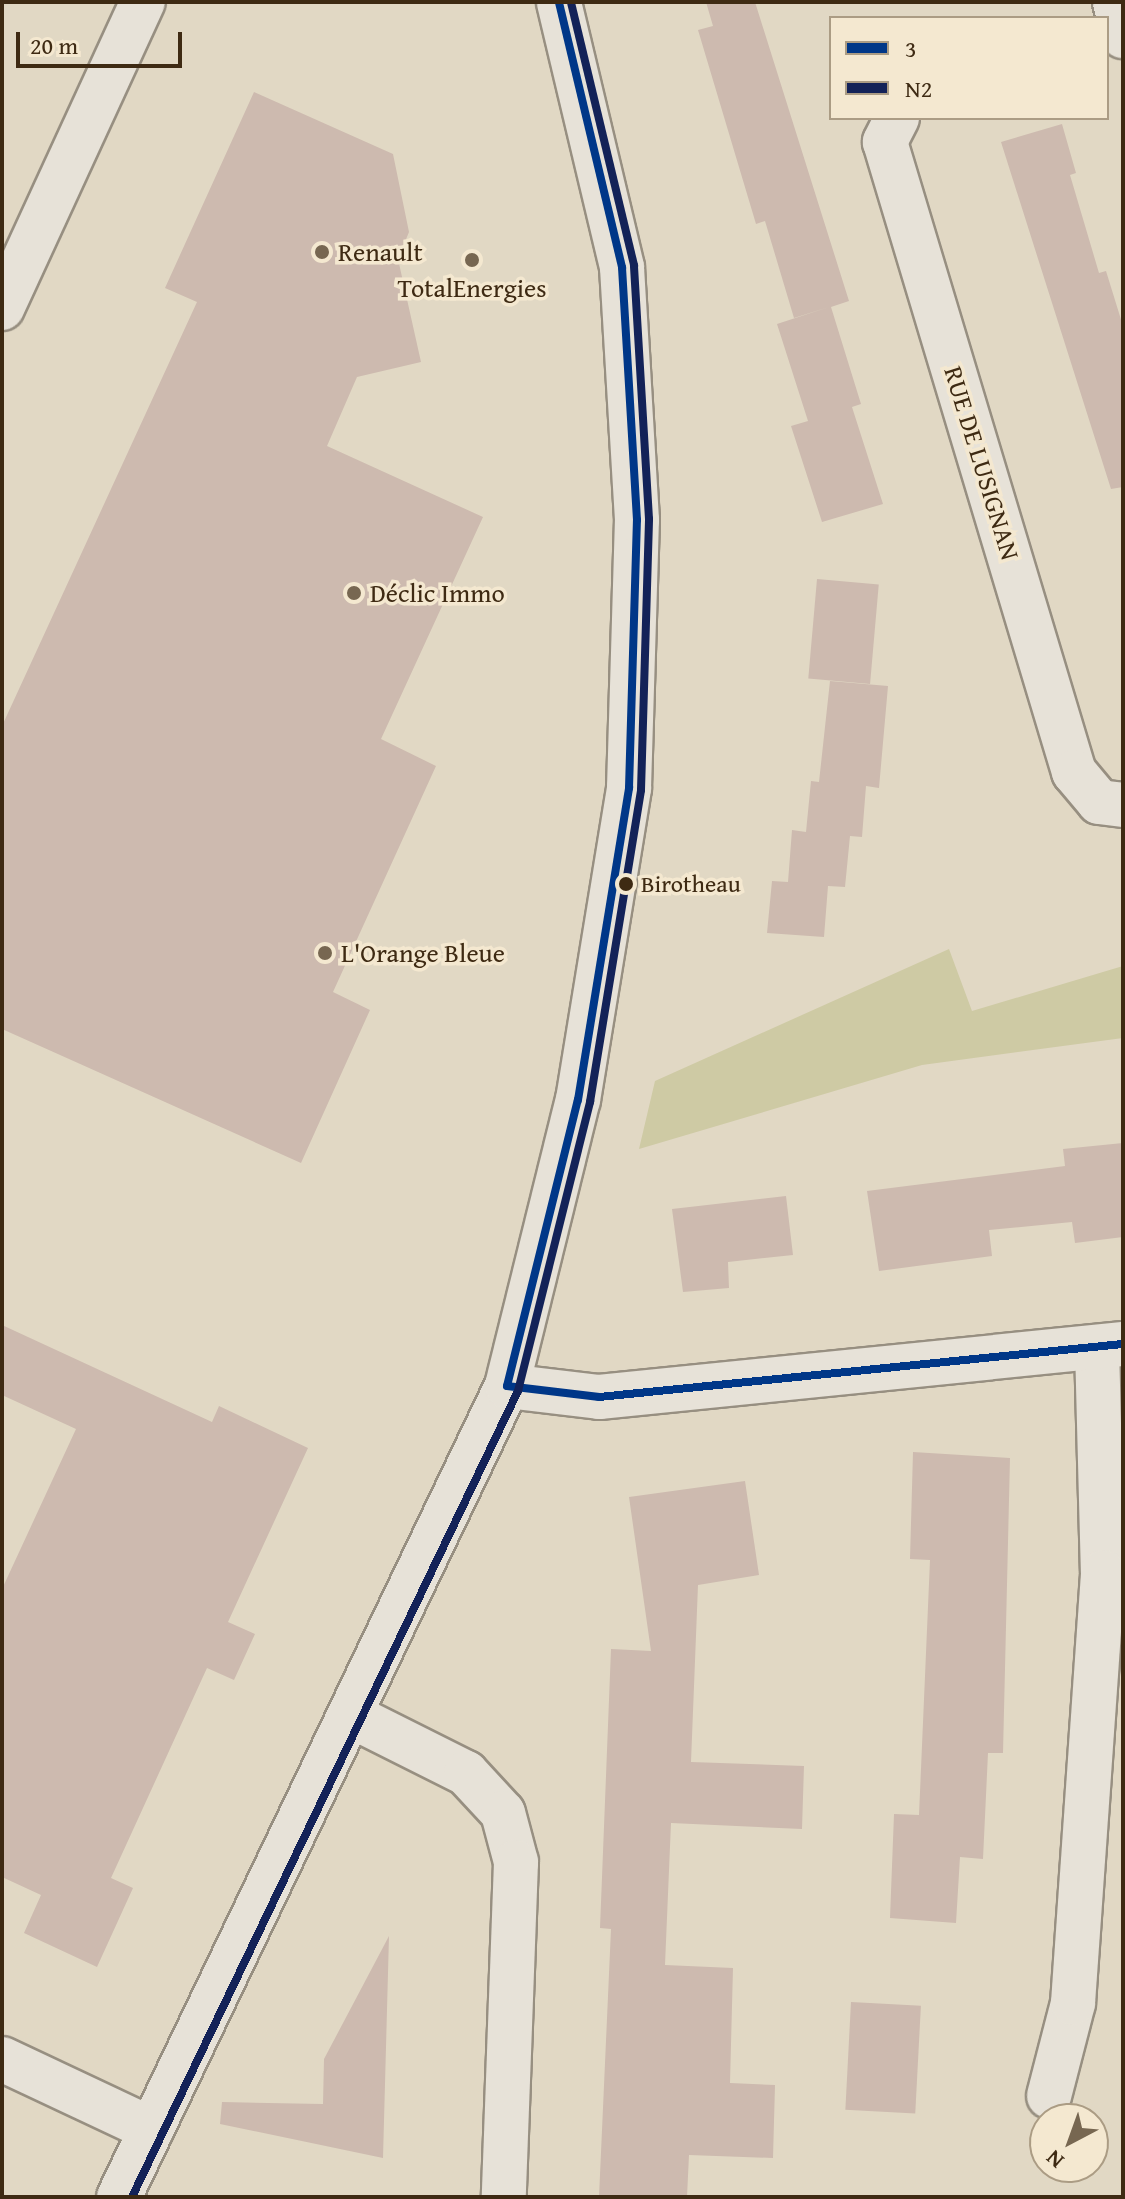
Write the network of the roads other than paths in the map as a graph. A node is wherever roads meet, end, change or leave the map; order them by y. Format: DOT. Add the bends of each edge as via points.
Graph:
graph roads {
  1 [pos="143,2"];
  2 [pos="559,2"];
  3 [pos="1115,2"];
  4 [pos="1122,34"];
  5 [pos="896,120"];
  6 [pos="2,308"];
  7 [pos="1111,804"];
  8 [pos="1110,1346"];
  9 [pos="507,1386"];
  10 [pos="1113,1573"];
  11 [pos="350,1715"];
  12 [pos="2,2059"];
  13 [pos="1049,2096"];
  14 [pos="151,2129"];
  15 [pos="119,2197"];
  16 [pos="504,2197"];
  1 -- 6 [label="street"];
  2 -- 9 [label="street" via="622,267 637,520 629,788 578,1100"];
  3 -- 4 [label="street"];
  5 -- 7 [label="street, RUE DE LUSIGNAN" via="885,142 1074,772"];
  8 -- 9 [label="street" via="599,1397"];
  8 -- 10 [label="street"];
  9 -- 11 [label="street"];
  10 -- 13 [label="street" via="1073,2003"];
  11 -- 14 [label="street"];
  11 -- 16 [label="street" via="466,1773 503,1813 516,1862"];
  12 -- 14 [label="street"];
  14 -- 15 [label="street"];
}
